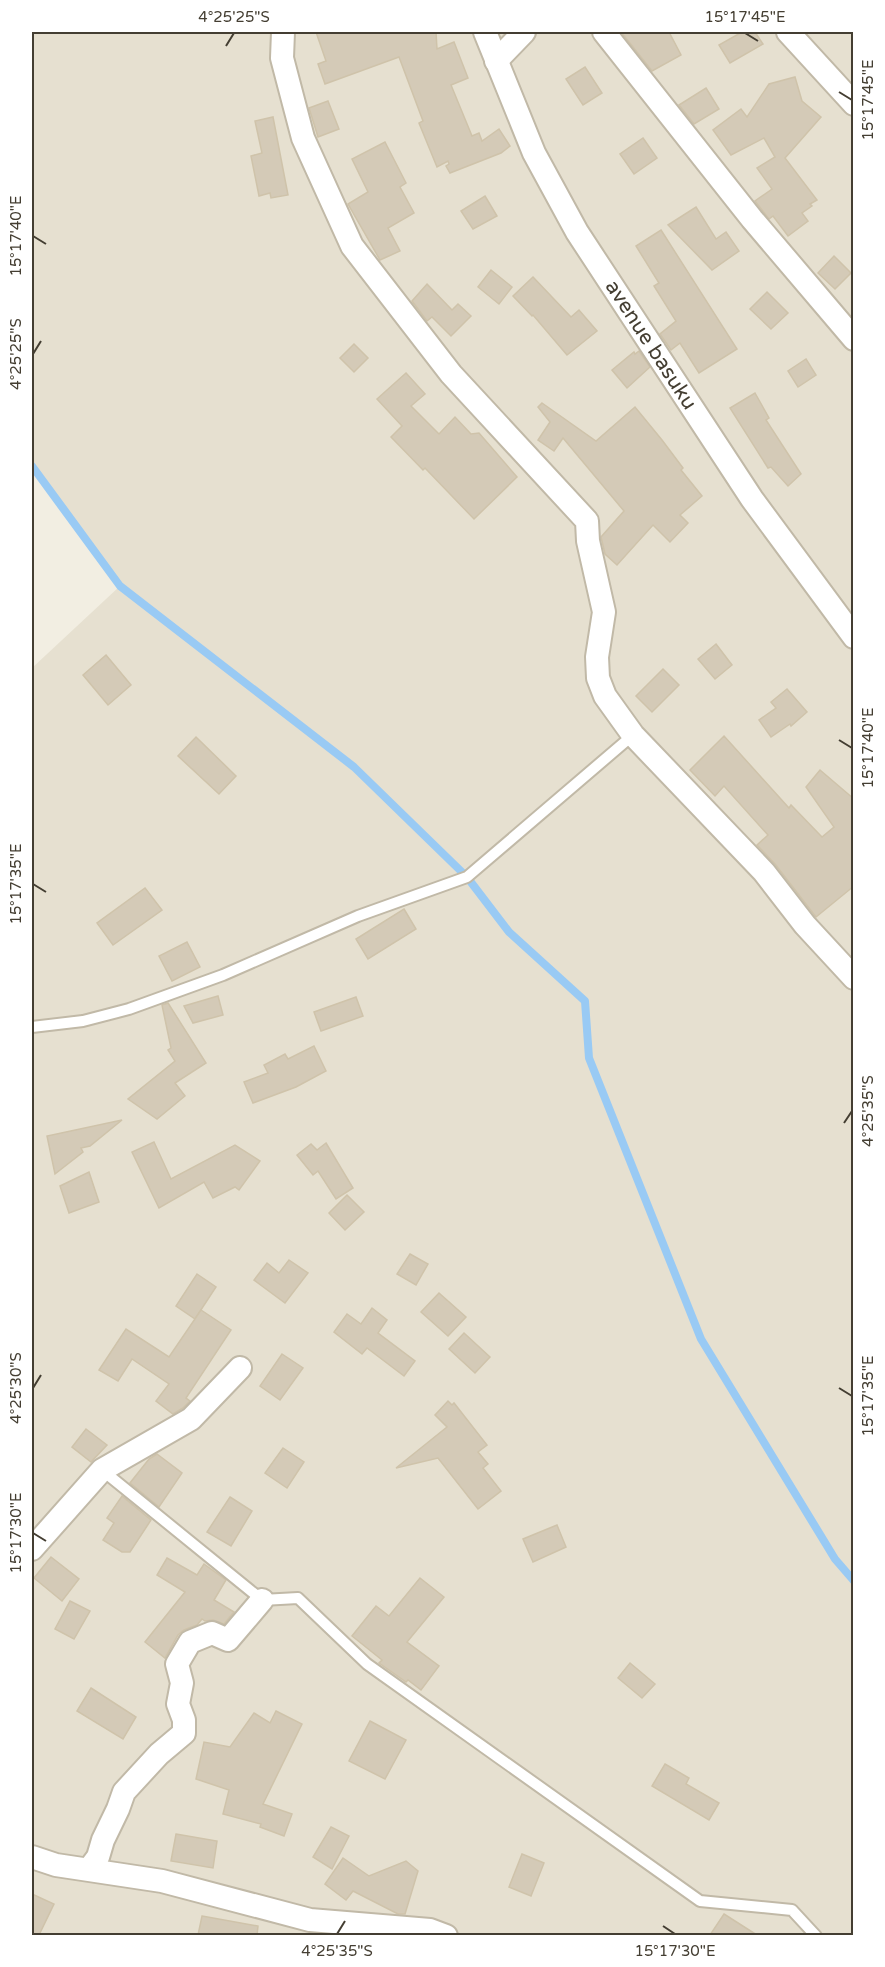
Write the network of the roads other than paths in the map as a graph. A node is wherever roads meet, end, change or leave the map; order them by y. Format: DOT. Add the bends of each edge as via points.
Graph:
graph roads {
  1 [pos="283,32"];
  2 [pos="485,32"];
  3 [pos="524,32"];
  4 [pos="604,32"];
  5 [pos="788,32"];
  6 [pos="496,61"];
  7 [pos="854,104"];
  8 [pos="854,339"];
  9 [pos="854,637"];
  10 [pos="633,735"];
  11 [pos="854,978"];
  12 [pos="32,1027"];
  13 [pos="240,1368"];
  14 [pos="102,1470"];
  15 [pos="32,1549"];
  16 [pos="262,1600"];
  17 [pos="32,1857"];
  18 [pos="89,1869"];
  19 [pos="446,1935"];
  20 [pos="816,1935"];
  1 -- 10 [label="street" via="282,58 303,138 352,246 451,374 587,521 604,612 598,678 605,696"];
  2 -- 6 [label="street, avenue basuku"];
  3 -- 6 [label="street"];
  4 -- 8 [label="street" via="752,219"];
  5 -- 7 [label="street"];
  6 -- 9 [label="street, avenue basuku" via="534,153 577,232 752,499"];
  10 -- 11 [label="street" via="764,872 805,925"];
  10 -- 12 [label="lane" via="467,877 358,916 223,975 129,1010"];
  13 -- 14 [label="street" via="191,1419"];
  14 -- 15 [label="street"];
  14 -- 16 [label="lane"];
  16 -- 18 [label="street" via="228,1640 212,1633 190,1642 177,1664 182,1683 178,1704 184,1733 124,1792 98,1857"];
  16 -- 20 [label="lane" via="298,1598 367,1664 700,1901 792,1910"];
  17 -- 18 [label="street"];
  18 -- 19 [label="street" via="162,1881 310,1920 430,1930"];
}
